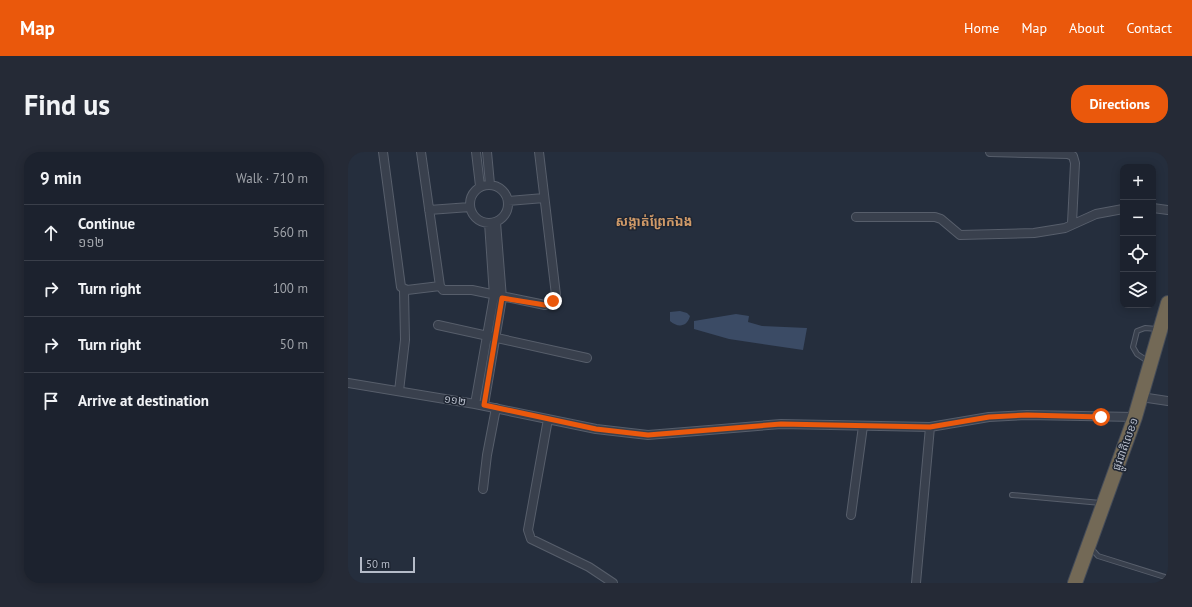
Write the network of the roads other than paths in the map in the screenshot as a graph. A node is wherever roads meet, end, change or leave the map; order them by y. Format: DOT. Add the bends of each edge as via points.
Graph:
graph roads {
  1 [pos="383,152"];
  2 [pos="421,152"];
  3 [pos="476,152"];
  4 [pos="487,152"];
  5 [pos="539,152"];
  6 [pos="990,152"];
  7 [pos="490,184"];
  8 [pos="480,186"];
  9 [pos="544,198"];
  10 [pos="508,201"];
  11 [pos="470,207"];
  12 [pos="1156,208"];
  13 [pos="429,210"];
  14 [pos="1120,210"];
  15 [pos="1168,210"];
  16 [pos="856,217"];
  17 [pos="492,223"];
  18 [pos="1072,223"];
  19 [pos="440,286"];
  20 [pos="404,290"];
  21 [pos="498,297"];
  22 [pos="1168,303"];
  23 [pos="438,325"];
  24 [pos="1161,330"];
  25 [pos="487,336"];
  26 [pos="496,338"];
  27 [pos="587,358"];
  28 [pos="1151,364"];
  29 [pos="348,382"];
  30 [pos="399,391"];
  31 [pos="1141,397"];
  32 [pos="1168,401"];
  33 [pos="475,404"];
  34 [pos="484,405"];
  35 [pos="496,408"];
  36 [pos="1135,417"];
  37 [pos="548,419"];
  38 [pos="863,426"];
  39 [pos="930,427"];
  40 [pos="483,489"];
  41 [pos="1012,495"];
  42 [pos="1104,503"];
  43 [pos="851,515"];
  44 [pos="1088,546"];
  45 [pos="1168,578"];
  46 [pos="613,583"];
  47 [pos="916,583"];
  48 [pos="1075,583"];
  1 -- 20 [label="street" via="401,287"];
  2 -- 13 [label="street"];
  3 -- 8 [label="street"];
  4 -- 7 [label="street"];
  5 -- 9 [label="street"];
  6 -- 18 [label="street" via="1073,156 1075,163"];
  7 -- 8 [label="street"];
  7 -- 10 [label="street" via="502,189"];
  8 -- 11 [label="street" via="471,196"];
  9 -- 10 [label="street"];
  9 -- 21 [label="street" via="556,295 553,301 545,305"];
  10 -- 17 [label="street" via="506,214"];
  11 -- 13 [label="street"];
  11 -- 17 [label="street" via="474,217"];
  12 -- 15 [label="street"];
  13 -- 19 [label="street"];
  14 -- 18 [label="street" via="1096,214"];
  16 -- 18 [label="street" via="935,217 960,235 1034,233 1065,228"];
  17 -- 21 [label="street"];
  19 -- 20 [label="street"];
  19 -- 21 [label="street" via="446,290 472,290"];
  20 -- 30 [label="street" via="404,340"];
  21 -- 25 [label="street"];
  21 -- 26 [label="street"];
  22 -- 24 [label="highway, ផ្លូវជាតិលេខ១"];
  23 -- 25 [label="street"];
  24 -- 28 [label="highway, ផ្លូវជាតិលេខ១"];
  24 -- 28 [label="lane" via="1145,328 1137,331 1134,351"];
  25 -- 26 [label="street"];
  25 -- 33 [label="street"];
  26 -- 27 [label="street"];
  26 -- 34 [label="street"];
  28 -- 31 [label="highway, ផ្លូវជាតិលេខ១"];
  29 -- 30 [label="street, ១១២"];
  30 -- 33 [label="street, ១១២"];
  31 -- 32 [label="street"];
  31 -- 36 [label="highway, ផ្លូវជាតិលេខ១"];
  33 -- 34 [label="street, ១១២"];
  34 -- 35 [label="street, ១១២"];
  35 -- 37 [label="street, ១១២"];
  35 -- 40 [label="street" via="486,455"];
  36 -- 39 [label="street, ១១២" via="1027,415 989,417"];
  36 -- 42 [label="highway, ផ្លូវជាតិលេខ១"];
  37 -- 38 [label="street, ១១២" via="596,429 648,435 781,424"];
  37 -- 46 [label="street" via="529,536 589,567"];
  38 -- 39 [label="street, ១១២"];
  38 -- 43 [label="street"];
  39 -- 47 [label="street"];
  41 -- 42 [label="lane"];
  42 -- 44 [label="highway, ផ្លូវជាតិលេខ១"];
  44 -- 45 [label="lane" via="1098,556"];
  44 -- 48 [label="highway, ផ្លូវជាតិលេខ១"];
}
